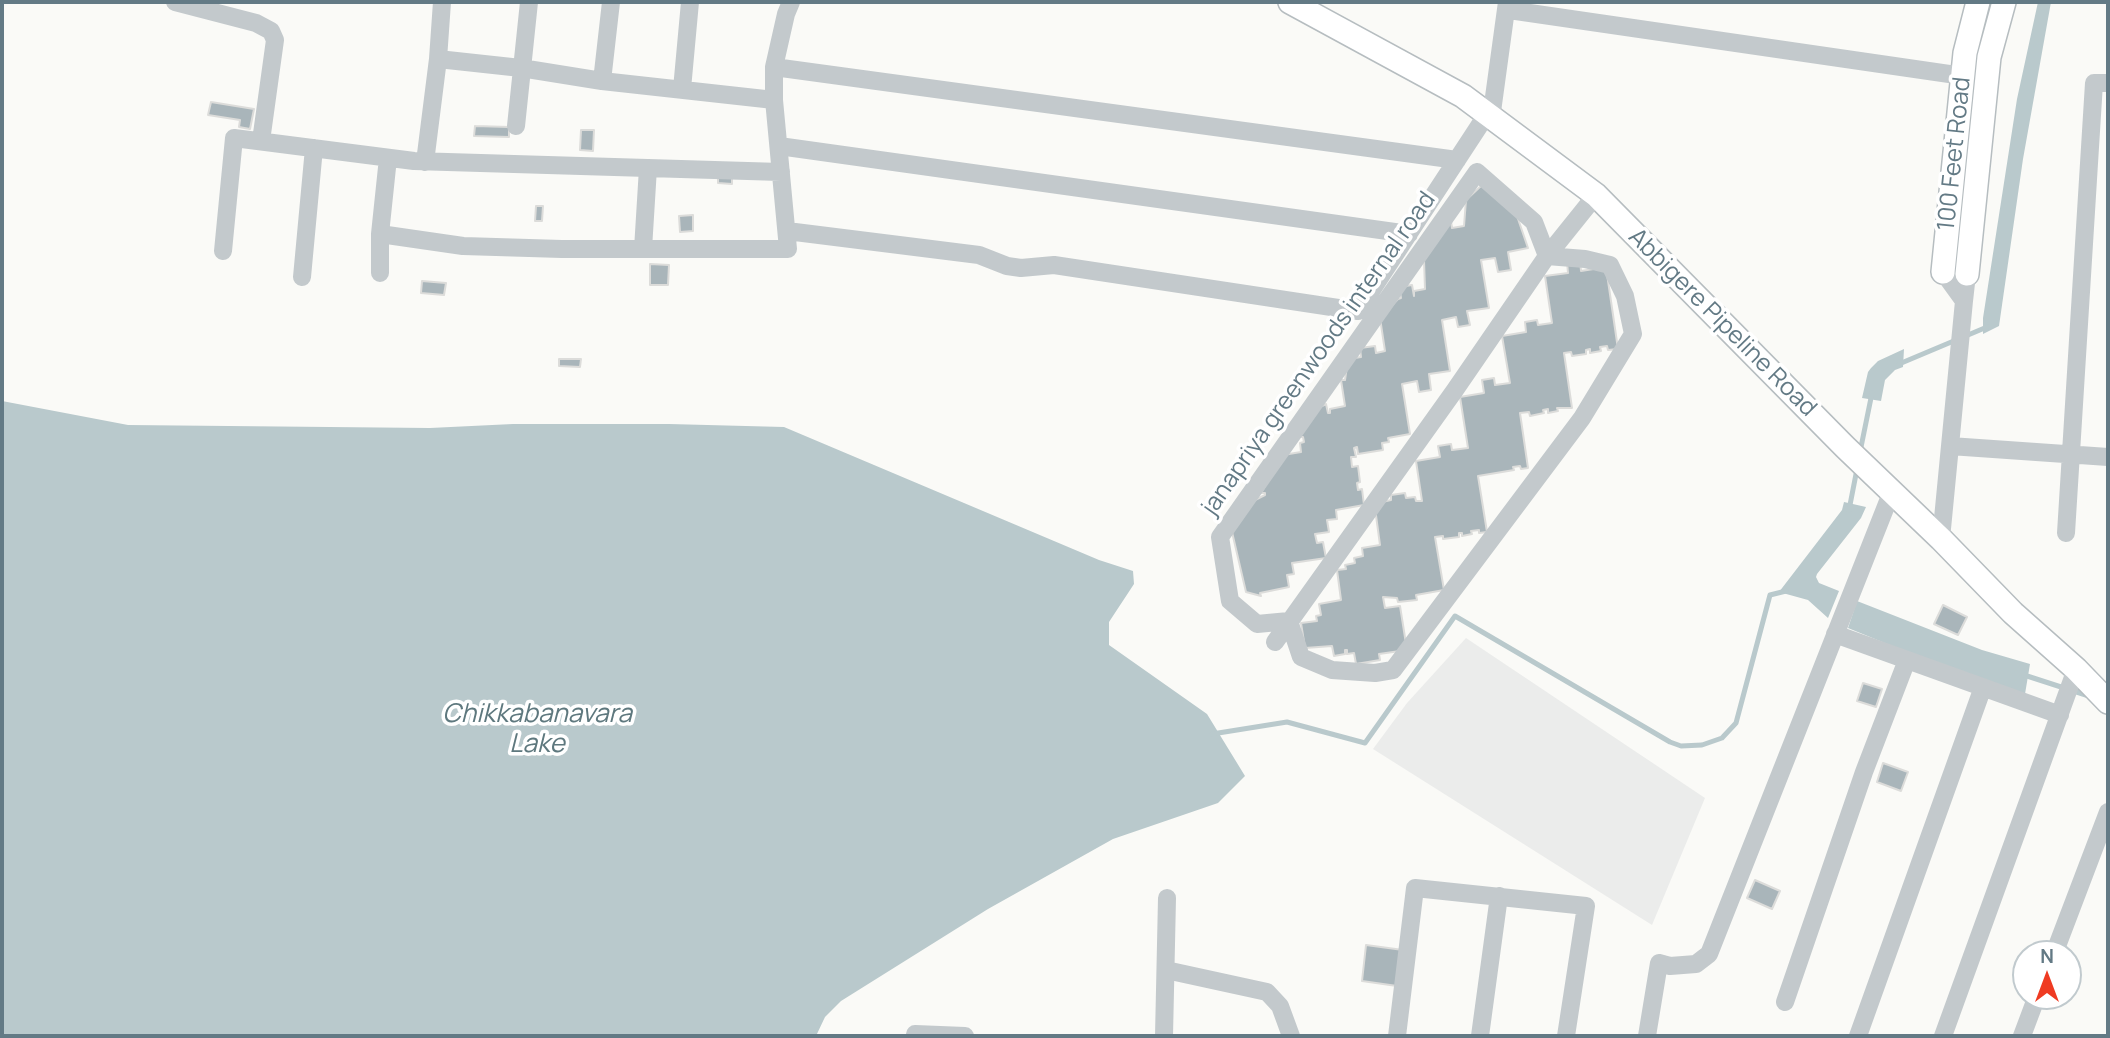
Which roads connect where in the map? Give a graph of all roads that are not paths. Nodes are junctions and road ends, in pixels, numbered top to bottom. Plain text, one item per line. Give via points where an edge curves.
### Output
1 (175, 2) edge
2 (442, 2) edge
3 (530, 2) edge
4 (611, 2) edge
5 (690, 2) edge
6 (791, 2) edge
7 (1290, 2) edge
8 (1979, 2) edge
9 (2004, 2) edge
10 (1508, 6) edge
11 (438, 58) junction
12 (774, 67) junction
13 (521, 68) junction
14 (1962, 76) junction
15 (602, 81) junction
16 (2108, 83) edge
17 (682, 89) junction
18 (774, 100) junction
19 (1489, 116) junction
20 (516, 127) dead end
21 (261, 141) junction
22 (779, 146) junction
23 (314, 148) junction
24 (388, 158) junction
25 (1457, 160) junction
26 (425, 162) junction
27 (648, 168) junction
28 (782, 172) junction
29 (1596, 195) junction
30 (787, 231) junction
31 (380, 234) junction
32 (1409, 234) junction
33 (643, 249) junction
34 (223, 251) dead end
35 (1547, 256) junction
36 (1943, 272) joint
37 (380, 274) dead end
38 (1967, 274) joint
39 (302, 277) dead end
40 (1964, 301) junction
41 (1950, 446) junction
42 (2071, 454) junction
43 (2108, 457) edge
44 (1892, 491) junction
45 (2066, 533) dead end
46 (1941, 539) junction
47 (1289, 621) junction
48 (1835, 634) junction
49 (1275, 642) dead end
50 (1906, 660) junction
51 (2076, 669) junction
52 (1983, 687) junction
53 (2108, 702) edge
54 (2060, 715) junction
55 (2108, 812) edge
56 (1499, 896) junction
57 (1167, 898) dead end
58 (2059, 940) edge
59 (1166, 970) junction
60 (1785, 1002) dead end
61 (2032, 1010) edge
62 (915, 1034) dead end
63 (965, 1036) edge
64 (1164, 1036) edge
65 (1292, 1036) edge
66 (1397, 1036) edge
67 (1480, 1036) edge
68 (1566, 1036) edge
69 (1647, 1036) edge
70 (1858, 1036) edge
71 (1943, 1036) edge
72 (2022, 1036) edge

1 - 21 street via 271,31 275,40
2 - 11 street
3 - 13 street
4 - 15 street
5 - 17 street
6 - 12 street
7 - 19 main road, Abbigere Pipeline Road via 1463,96
8 - 14 main road, 100 Feet Road
9 - 38 main road, 100 Feet Road via 1989,57
10 - 14 street
10 - 19 street
11 - 13 street
11 - 26 street
12 - 18 street
12 - 25 street
13 - 15 street
13 - 20 street
14 - 36 main road, 100 Feet Road
15 - 17 street
16 - 42 street via 2094,83
17 - 18 street
18 - 22 street
19 - 25 street
19 - 29 main road, Abbigere Pipeline Road
21 - 23 street
21 - 34 street via 234,138
22 - 28 street
22 - 32 street
23 - 24 street
23 - 39 street
24 - 26 street
24 - 31 street
25 - 32 street
26 - 27 street
27 - 28 street
27 - 33 street
28 - 30 street
29 - 35 street
29 - 44 main road, Abbigere Pipeline Road
30 - 32 street via 979,255 1021,268 1054,265 1359,311
30 - 33 street via 788,248
31 - 33 street via 463,246
31 - 37 street
35 - 47 street
35 - 47 street via 1610,265 1625,296 1633,334 1583,418 1393,670 1332,670 1301,657
35 - 47 street, janapriya greenwoods internal road via 1534,222 1477,173 1220,537 1230,601 1257,624
36 - 40 street, 100 Feet Road
38 - 40 street, 100 Feet Road
40 - 41 street, 100 Feet Road
41 - 42 street
41 - 46 street, 100 Feet Road
42 - 43 street
42 - 45 street
44 - 46 main road, Abbigere Pipeline Road
44 - 48 street
46 - 51 main road, Abbigere Pipeline Road
47 - 49 street
48 - 50 street
48 - 69 street via 1709,954 1696,964 1659,963
50 - 52 street
50 - 60 street
51 - 53 main road, Abbigere Pipeline Road
51 - 54 street
52 - 54 street
52 - 70 street
54 - 71 street
55 - 58 street
56 - 66 street via 1415,888
56 - 67 street
56 - 68 street via 1586,906
57 - 59 street
59 - 64 street
59 - 65 street via 1267,992 1280,1006
61 - 72 street
62 - 63 street

